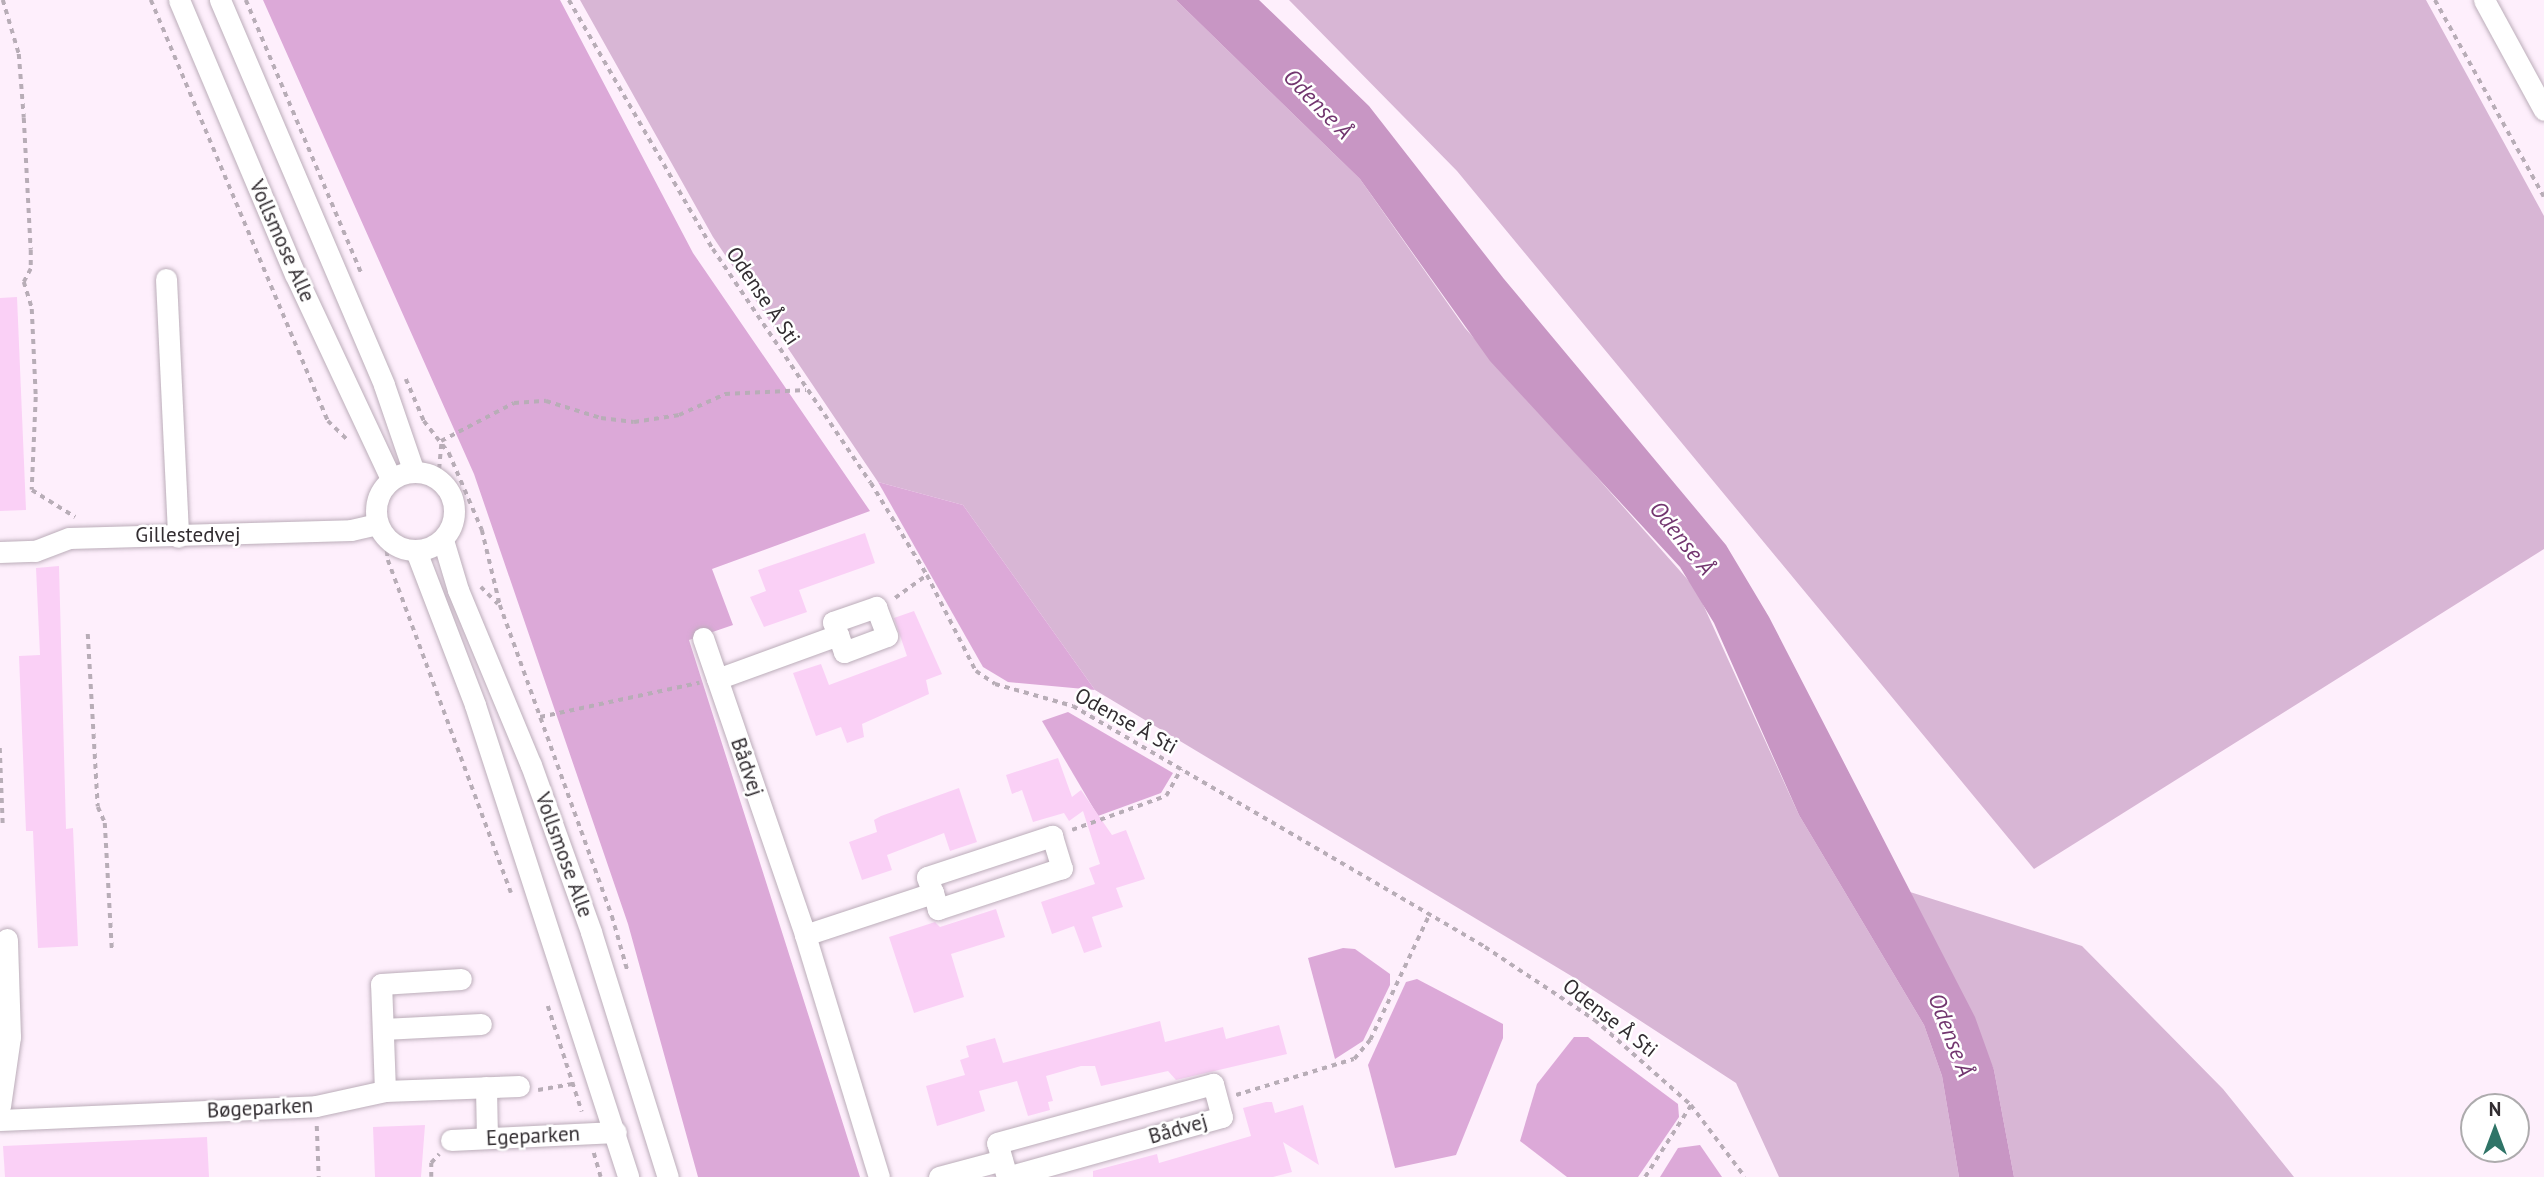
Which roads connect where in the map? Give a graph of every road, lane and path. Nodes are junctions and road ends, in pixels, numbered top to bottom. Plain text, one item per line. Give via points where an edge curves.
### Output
1 (3, 0) edge
2 (151, 0) edge
3 (179, 0) edge
4 (220, 0) edge
5 (246, 0) edge
6 (569, 0) edge
7 (2435, 0) edge
8 (2484, 0) edge
9 (2544, 110) edge
10 (2544, 197) edge
11 (166, 279) dead end
12 (365, 281) dead end
13 (402, 370) dead end
14 (806, 390) junction
15 (441, 441) junction
16 (352, 443) dead end
17 (414, 471) junction
18 (391, 479) junction
19 (438, 479) junction
20 (76, 518) dead end
21 (382, 532) junction
22 (178, 537) junction
23 (443, 540) junction
24 (416, 551) junction
25 (0, 552) edge
26 (927, 575) junction
27 (876, 607) junction
28 (88, 634) dead end
29 (838, 635) junction
30 (703, 638) dead end
31 (717, 679) junction
32 (540, 717) junction
33 (0, 748) edge
34 (1181, 769) junction
35 (3, 826) dead end
36 (1052, 836) junction
37 (933, 893) junction
38 (514, 901) dead end
39 (1429, 914) junction
40 (805, 935) junction
41 (7, 939) dead end
42 (112, 948) dead end
43 (461, 979) dead end
44 (630, 981) dead end
45 (544, 992) dead end
46 (481, 1024) dead end
47 (383, 1029) junction
48 (573, 1084) junction
49 (519, 1086) joint
50 (486, 1087) junction
51 (385, 1091) junction
52 (1217, 1100) junction
53 (1691, 1105) junction
54 (0, 1106) edge
55 (316, 1106) junction
56 (0, 1120) edge
57 (616, 1132) junction
58 (589, 1133) junction
59 (487, 1138) junction
60 (451, 1140) dead end
61 (1002, 1160) junction
62 (431, 1163) dead end
63 (319, 1177) edge
64 (431, 1177) edge
65 (601, 1177) edge
66 (628, 1177) edge
67 (668, 1177) edge
68 (878, 1177) edge
69 (939, 1177) edge
70 (1644, 1177) edge
71 (1745, 1177) edge

1 - 20 path via 19,54 24,118 31,269 24,282 32,309 36,397 32,490
2 - 16 path via 328,421
3 - 18 street, Vollsmose Alle via 295,274
4 - 17 street, Vollsmose Alle via 384,385
5 - 12 path
6 - 14 path, Odense Å Sti via 713,249
7 - 10 path
8 - 9 street
11 - 22 street
13 - 15 path via 424,421
14 - 15 path via 724,394 679,415 634,422 529,400 495,410
14 - 26 path, Odense Å Sti
15 - 19 path
15 - 32 path via 482,530 500,605
17 - 18 street
17 - 19 street
18 - 21 street via 377,499
19 - 23 street via 448,488 455,515
21 - 22 street, Gillestedvej
21 - 24 street
21 - 38 path via 388,560
22 - 25 street, Gillestedvej via 69,538 35,551
23 - 24 street
23 - 67 street, Vollsmose Alle via 458,590 531,765 591,932
24 - 57 street, Vollsmose Alle via 475,705
26 - 27 path via 907,593
26 - 34 path, Odense Å Sti via 976,671 995,684 1073,706
27 - 29 street via 833,622
27 - 29 street via 887,636 844,652
28 - 42 path
29 - 31 street
30 - 31 street, Bådvej
31 - 32 path
31 - 40 street, Bådvej
32 - 44 path via 612,916
33 - 35 path
34 - 36 path via 1166,796
34 - 39 path, Odense Å Sti
36 - 37 street via 928,877
36 - 37 street via 1062,868 938,909
37 - 40 street
39 - 52 path via 1370,1040 1354,1059
39 - 53 path, Odense Å Sti via 1595,1020
40 - 68 street, Bådvej
41 - 54 street via 10,1037
43 - 47 street via 381,984
45 - 48 path
46 - 47 street
47 - 51 street
48 - 49 path via 538,1090
48 - 58 path
49 - 50 street, Bøgeparken
50 - 51 street, Bøgeparken
50 - 59 street
51 - 55 street, Bøgeparken
52 - 61 street, Bådvej via 1213,1084 997,1143
52 - 61 street, Bådvej via 1222,1117 1007,1177
53 - 70 path
53 - 71 path, Odense Å Sti
55 - 56 street, Bøgeparken
55 - 63 path
57 - 58 street, Egeparken
57 - 66 street, Vollsmose Alle
58 - 59 street, Egeparken
58 - 65 path
59 - 60 street, Egeparken
61 - 69 street
62 - 64 path

